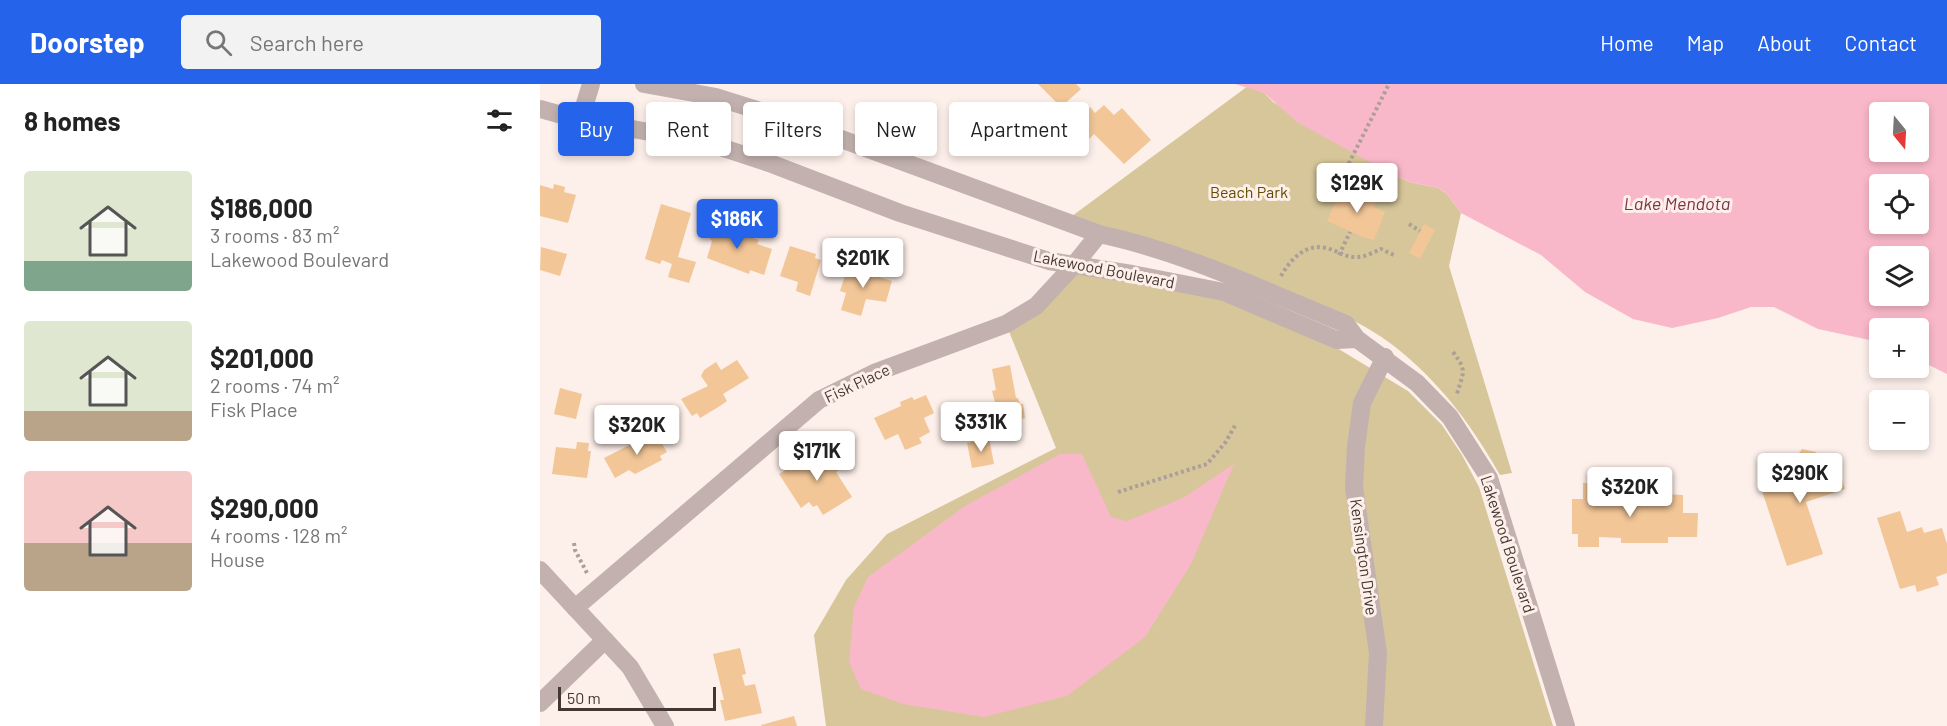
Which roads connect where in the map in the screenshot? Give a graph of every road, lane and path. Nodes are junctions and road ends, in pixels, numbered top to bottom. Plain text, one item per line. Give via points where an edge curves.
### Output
1 (591, 84) edge
2 (644, 84) edge
3 (1389, 84) edge
4 (586, 102) edge
5 (540, 109) edge
6 (558, 114) edge
7 (634, 129) edge
8 (1346, 169) dead end
9 (1409, 224) dead end
10 (1420, 231) dead end
11 (1350, 232) dead end
12 (1099, 234) junction
13 (1339, 255) junction
14 (1394, 255) dead end
15 (1074, 265) junction
16 (1279, 280) dead end
17 (1357, 339) junction
18 (1453, 352) dead end
19 (1384, 357) junction
20 (1457, 394) dead end
21 (1236, 424) dead end
22 (1118, 492) dead end
23 (574, 543) dead end
24 (540, 570) edge
25 (596, 590) junction
26 (575, 608) junction
27 (605, 640) junction
28 (540, 703) edge
29 (665, 726) edge
30 (1374, 726) edge
31 (1566, 726) edge

1 - 4 street
2 - 12 street, Lakewood Boulevard via 716,97 795,122
3 - 8 path
5 - 6 street, Lakewood Boulevard
7 - 15 street, Lakewood Boulevard via 702,141 900,213 1049,261
9 - 10 path
11 - 13 path
12 - 15 street, Fisk Place
12 - 17 street, Lakewood Boulevard via 1142,243 1241,280 1346,324
13 - 14 path via 1358,257 1381,249
13 - 16 path via 1327,248 1311,248 1290,260
15 - 17 street, Lakewood Boulevard via 1224,292 1337,339
15 - 25 street, Fisk Place via 1036,306 1006,324 874,373 819,400
17 - 19 street, Lakewood Boulevard
18 - 20 path via 1464,369
19 - 30 street, Kensington Drive via 1362,403 1354,487 1378,653
19 - 31 street, Lakewood Boulevard via 1417,382 1450,417 1489,478
21 - 22 path via 1207,464
23 - 25 path
24 - 26 street
25 - 26 street, Fisk Place
26 - 27 street
27 - 28 street
27 - 29 street via 630,667

